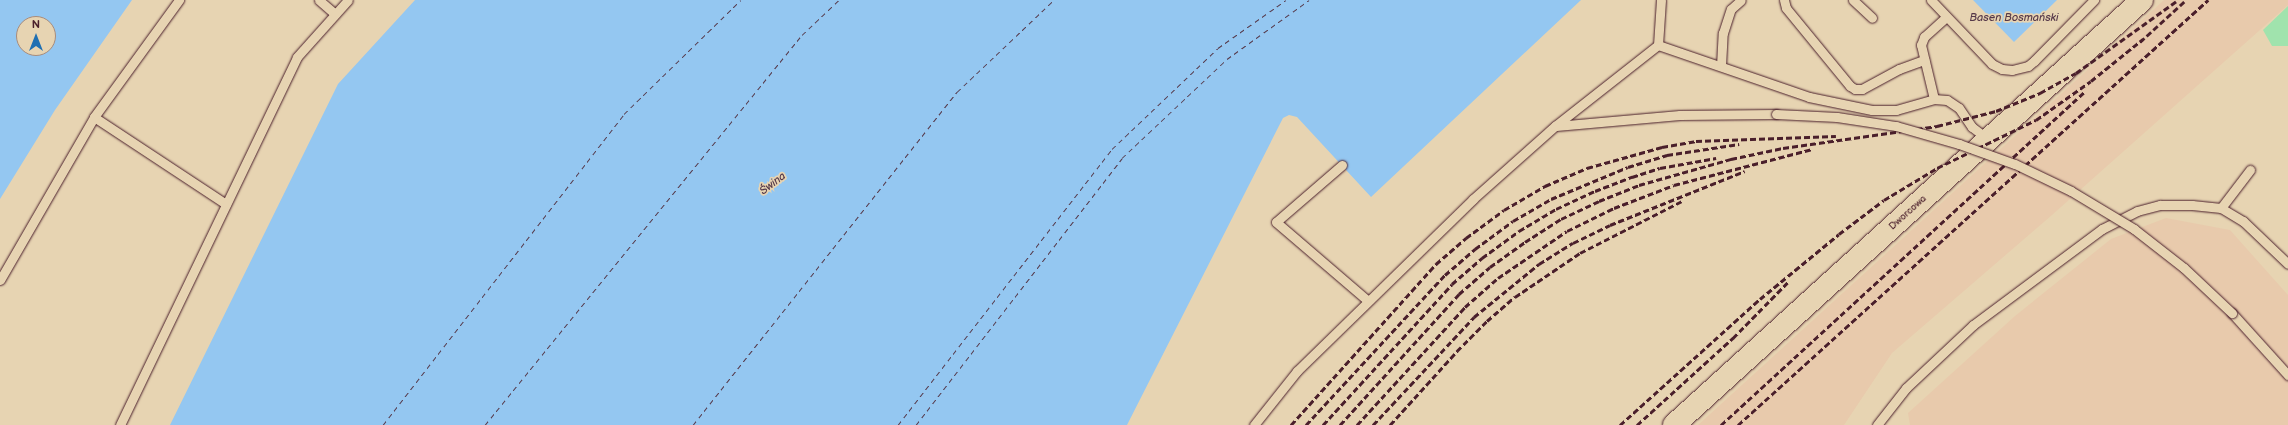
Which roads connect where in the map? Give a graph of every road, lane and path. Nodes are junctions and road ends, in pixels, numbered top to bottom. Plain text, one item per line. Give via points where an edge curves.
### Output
1 (179, 0) edge
2 (319, 0) edge
3 (348, 0) edge
4 (1661, 0) edge
5 (1741, 0) edge
6 (1784, 0) edge
7 (1853, 0) edge
8 (1931, 0) edge
9 (2094, 0) edge
10 (2142, 0) edge
11 (335, 14) junction
12 (1946, 17) junction
13 (1872, 18) dead end
14 (1658, 45) junction
15 (1924, 60) junction
16 (1721, 66) junction
17 (1934, 99) junction
18 (94, 117) junction
19 (1555, 126) junction
20 (1990, 140) junction
21 (1342, 165) dead end
22 (2250, 170) dead end
23 (226, 204) junction
24 (2221, 208) junction
25 (2288, 264) edge
26 (0, 280) edge
27 (1368, 300) junction
28 (2288, 375) edge
29 (120, 425) edge
30 (1254, 425) edge
31 (1674, 425) edge
32 (1877, 425) edge

1 - 18 lane
2 - 11 lane
3 - 11 lane
4 - 14 lane
5 - 16 lane via 1731,9 1723,33
6 - 15 lane via 1786,8 1855,89 1862,89 1899,69
7 - 13 lane
8 - 12 lane
9 - 12 lane via 2034,61 2028,66 2012,70 1992,64
10 - 20 street, Dworcowa
11 - 23 lane via 297,57
12 - 15 lane via 1924,37 1920,45
14 - 16 lane
14 - 19 lane
15 - 17 lane
16 - 17 lane via 1809,96 1872,110 1896,110
17 - 20 lane via 1947,100 1959,108 1972,127
18 - 23 lane
18 - 26 lane
19 - 27 lane via 1473,199
19 - 28 lane, bridge via 1680,115 1776,114 1837,117 1896,126 1959,144 2015,164 2071,191 2134,230 2184,268 2232,313
20 - 31 street, Dworcowa
21 - 27 lane via 1276,222
22 - 24 lane
23 - 29 lane
24 - 25 lane via 2242,221
24 - 32 lane via 2192,205 2160,206 2137,211 2102,229 1973,325 1906,388
27 - 30 lane via 1297,371

